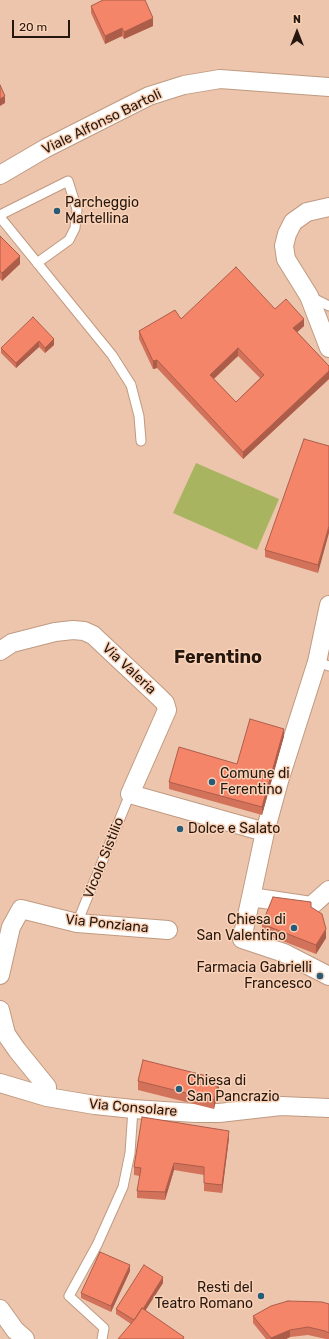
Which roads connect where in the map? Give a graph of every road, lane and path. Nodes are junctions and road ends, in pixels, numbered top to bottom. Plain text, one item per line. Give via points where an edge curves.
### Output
1 (329, 87) edge
2 (0, 175) edge
3 (329, 207) edge
4 (0, 216) edge
5 (37, 263) junction
6 (309, 296) junction
7 (329, 306) edge
8 (329, 348) edge
9 (141, 441) dead end
10 (329, 605) edge
11 (0, 651) edge
12 (323, 664) edge
13 (130, 794) junction
14 (265, 832) junction
15 (329, 890) edge
16 (251, 897) junction
17 (77, 923) junction
18 (5, 924) edge
19 (168, 930) dead end
20 (0, 975) edge
21 (329, 976) edge
22 (0, 1010) edge
23 (0, 1083) edge
24 (47, 1097) junction
25 (328, 1104) edge
26 (133, 1109) junction
27 (0, 1309) edge
28 (25, 1339) edge
29 (102, 1339) edge

1 - 2 street, Viale Alfonso Bartoli via 220,79 184,85 149,96 46,148
3 - 6 street via 307,212 293,222 284,246 286,259
4 - 5 lane
4 - 5 lane via 68,181 77,209 75,228 69,240
5 - 9 lane via 112,355 131,385 139,416
6 - 7 lane
6 - 8 street
10 - 12 street
11 - 13 street, Via Valeria via 12,643 55,632 84,631 105,645 165,703 167,710
12 - 14 street via 279,781
13 - 14 street
13 - 17 lane, Vicolo Sistilio
14 - 16 street
15 - 16 street via 310,906
16 - 21 street via 242,939 284,953
17 - 18 street, Via Ponziana via 21,909
17 - 19 street, Via Ponziana
18 - 20 street, Via Ponziana
22 - 24 street via 6,1034 47,1087
23 - 24 street, Via Consolare
24 - 26 street, Via Consolare
25 - 26 street, Via Consolare via 219,1113
26 - 29 lane via 130,1153 123,1187 97,1245 69,1296 104,1328
27 - 28 street

